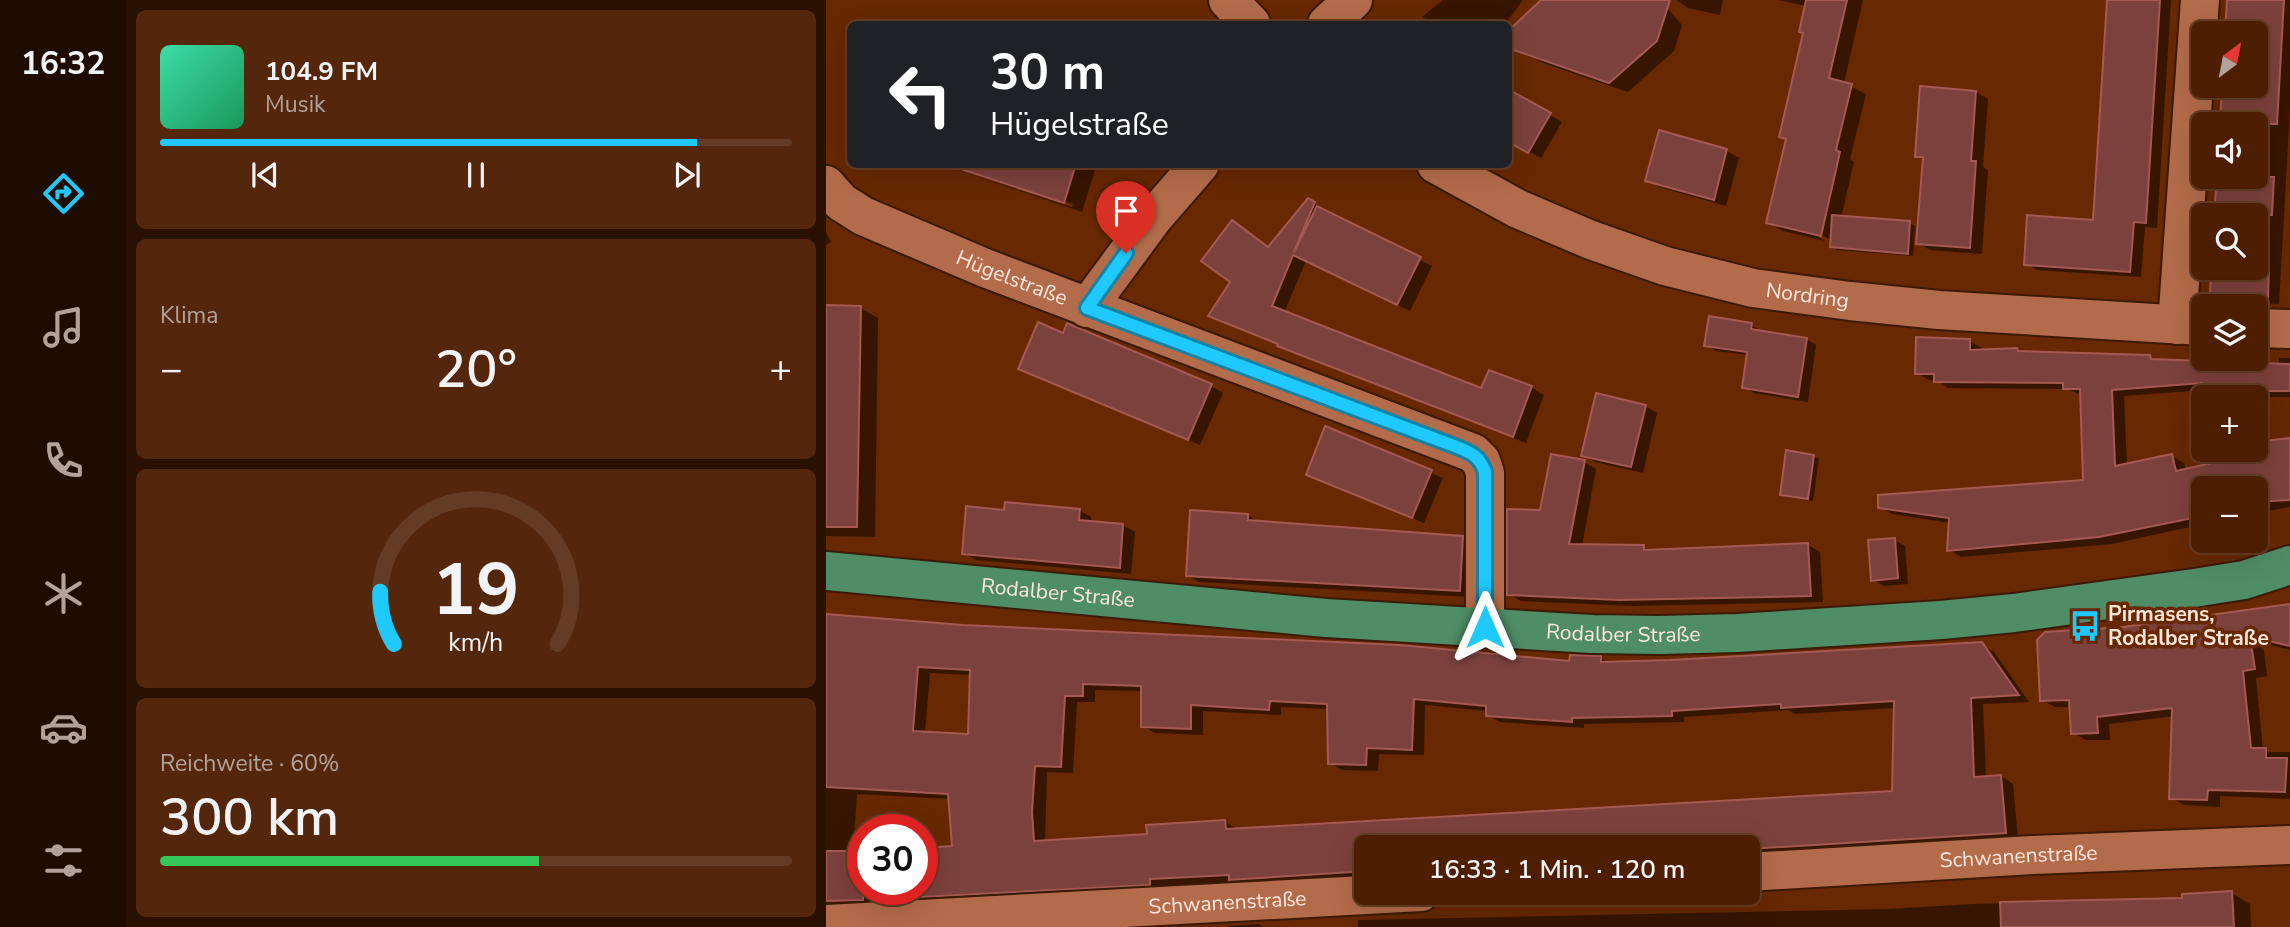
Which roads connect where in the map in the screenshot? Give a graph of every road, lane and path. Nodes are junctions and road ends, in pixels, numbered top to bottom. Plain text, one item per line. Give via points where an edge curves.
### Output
1 (1228, 0) edge
2 (1353, 0) edge
3 (2200, 0) edge
4 (1248, 21) edge
5 (1330, 21) edge
6 (1197, 168) edge
7 (1443, 168) edge
8 (826, 185) edge
9 (1087, 308) junction
10 (2190, 325) edge
11 (2268, 328) edge
12 (2290, 329) edge
13 (2290, 565) edge
14 (826, 571) edge
15 (1485, 627) junction
16 (2290, 845) edge
17 (1760, 871) edge
18 (1354, 896) edge
19 (826, 924) edge

1 - 4 street
2 - 5 street
3 - 10 street
6 - 9 street
7 - 10 street, Nordring via 1518,209 1591,240 1665,266 1754,288 1939,310
8 - 9 street, Hügelstraße via 863,216
9 - 15 street, Hügelstraße via 1473,453 1485,472
11 - 12 street
13 - 15 main road, Rodalber Straße via 2194,588 1941,620 1659,635
14 - 15 main road, Rodalber Straße via 1181,606
16 - 17 street, Schwanenstraße
18 - 19 street, Schwanenstraße

